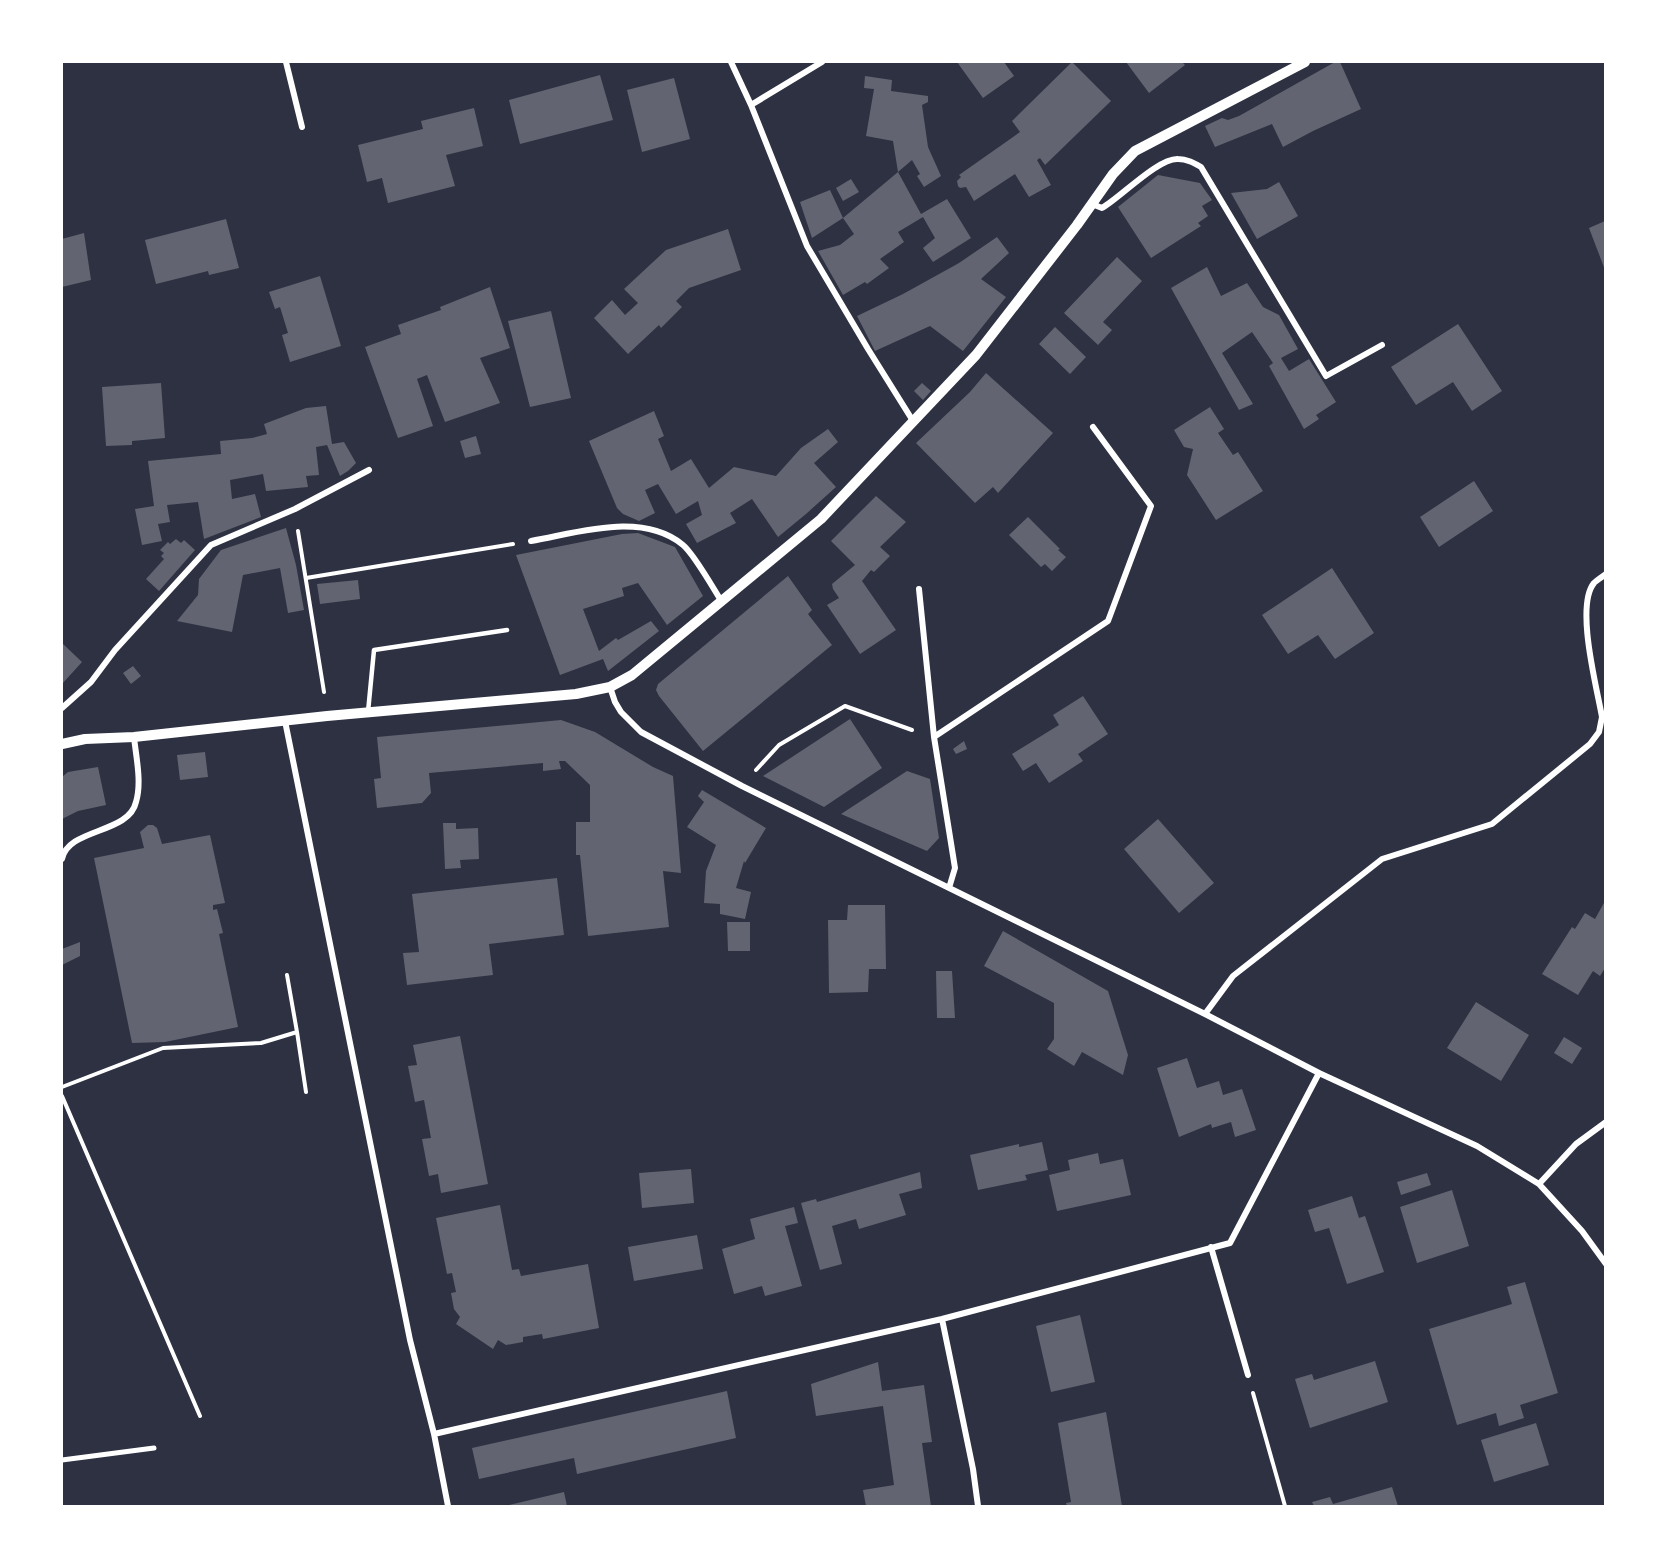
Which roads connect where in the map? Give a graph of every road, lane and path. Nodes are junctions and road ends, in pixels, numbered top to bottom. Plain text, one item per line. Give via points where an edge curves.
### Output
1 (286, 62) edge
2 (731, 62) edge
3 (822, 62) edge
4 (1305, 62) edge
5 (751, 105) junction
6 (302, 127) dead end
7 (1092, 204) junction
8 (1382, 345) dead end
9 (913, 421) junction
10 (1093, 427) dead end
11 (369, 470) dead end
12 (295, 509) junction
13 (531, 541) joint
14 (1605, 574) edge
15 (306, 578) junction
16 (919, 589) dead end
17 (722, 602) junction
18 (507, 630) dead end
19 (610, 687) junction
20 (62, 708) edge
21 (368, 712) junction
22 (327, 716) junction
23 (285, 721) junction
24 (134, 737) junction
25 (934, 737) junction
26 (62, 744) edge
27 (742, 786) junction
28 (62, 859) edge
29 (949, 888) junction
30 (287, 975) dead end
31 (1205, 1014) junction
32 (297, 1032) junction
33 (1319, 1073) junction
34 (62, 1087) edge
35 (306, 1092) dead end
36 (62, 1096) edge
37 (1605, 1122) edge
38 (1539, 1184) junction
39 (1211, 1247) junction
40 (1605, 1264) edge
41 (942, 1319) junction
42 (1248, 1375) joint
43 (200, 1416) dead end
44 (434, 1434) junction
45 (154, 1448) dead end
46 (62, 1460) edge
47 (448, 1506) edge
48 (978, 1506) edge
49 (1286, 1506) edge

1 - 6 street
2 - 5 street
3 - 5 street
4 - 7 street via 1136,151 1113,174
5 - 9 street via 807,246
7 - 8 street via 1102,208 1155,167 1177,158 1192,162 1201,167 1326,376
7 - 9 street via 976,355
9 - 17 street via 821,519
10 - 25 street via 1151,506 1108,621
11 - 12 street
12 - 15 path
12 - 20 street via 211,545 115,650 91,682
13 - 15 path
13 - 17 street via 615,527 640,526 663,532 684,546
14 - 31 street via 1593,584 1587,602 1586,622 1602,717 1599,732 1590,744 1492,824 1382,859 1233,976
15 - 22 path
16 - 25 street
17 - 19 street via 632,675
18 - 21 lane via 374,650
19 - 21 street via 566,695
19 - 27 street via 618,707 641,732
21 - 22 street
22 - 23 street
23 - 24 street
23 - 44 street via 410,1340
24 - 26 street
24 - 28 street via 138,785 133,811 123,820 72,844
25 - 27 path via 845,706 779,745
25 - 29 street via 955,868
27 - 29 street
29 - 31 street
30 - 32 path
31 - 33 street
32 - 34 path via 261,1043 164,1048
32 - 35 path
33 - 38 street via 1477,1146
33 - 39 street via 1230,1243
36 - 43 path
37 - 38 street via 1576,1144
38 - 40 street via 1582,1231
39 - 41 street
39 - 42 street
41 - 44 street
41 - 48 street
42 - 49 path
44 - 47 street
45 - 46 street

